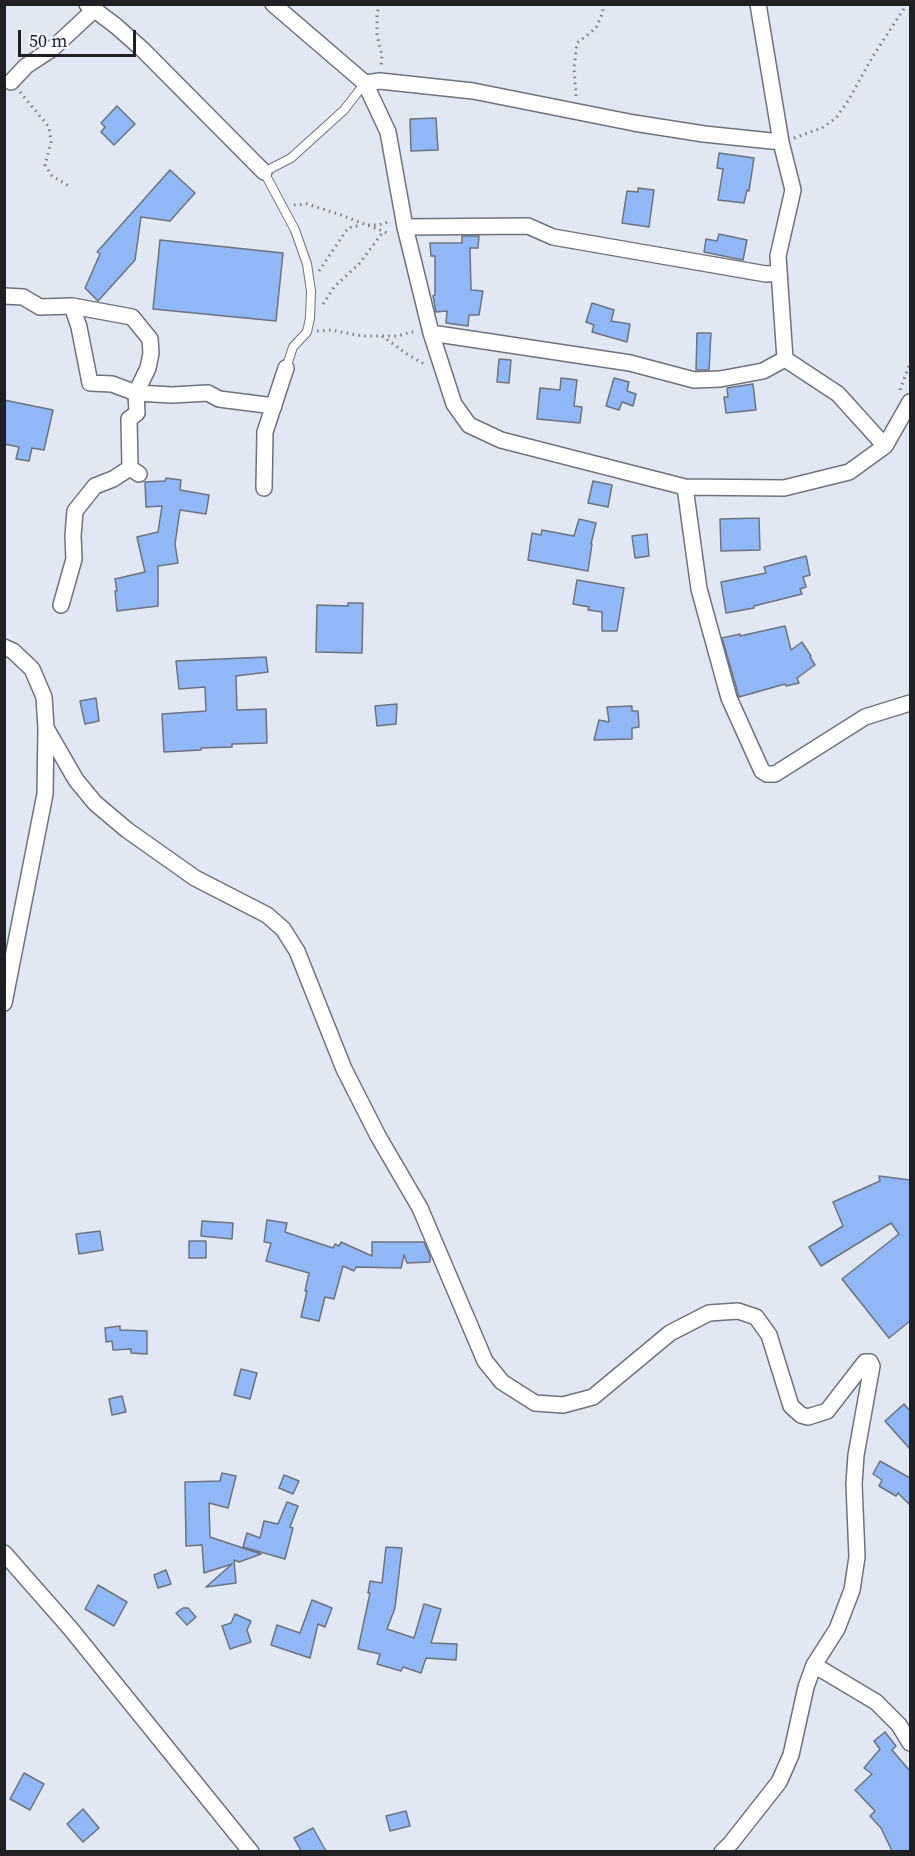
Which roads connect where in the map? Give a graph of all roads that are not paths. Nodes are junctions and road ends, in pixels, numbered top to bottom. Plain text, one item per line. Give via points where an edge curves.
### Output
1 (273, 4) edge
2 (758, 4) edge
3 (91, 7) edge
4 (11, 82) road end
5 (372, 82) junction
6 (781, 142) junction
7 (264, 172) junction
8 (406, 228) junction
9 (778, 273) junction
10 (4, 296) edge
11 (72, 306) junction
12 (431, 333) junction
13 (785, 358) junction
14 (286, 368) joint
15 (136, 393) junction
16 (910, 402) edge
17 (274, 406) junction
18 (885, 446) junction
19 (264, 488) dead end
20 (686, 488) junction
21 (61, 605) dead end
22 (4, 647) edge
23 (910, 703) edge
24 (46, 728) junction
25 (4, 1003) edge
26 (4, 1553) edge
27 (814, 1665) junction
28 (910, 1743) edge
29 (251, 1851) edge
30 (722, 1851) edge

1 - 5 street
2 - 6 street
3 - 4 street via 51,49
3 - 7 street via 142,49
5 - 6 street via 472,91 704,134
5 - 7 lane via 291,158
5 - 8 street via 388,132
6 - 9 street via 793,190 778,256
7 - 14 lane via 295,230 310,279 307,332 293,347
8 - 9 street via 528,226 553,237
8 - 12 street
9 - 13 street
10 - 11 street via 23,297 40,307
11 - 15 street via 90,383 112,384
11 - 15 street via 132,317 150,339 148,368
12 - 13 street via 630,363 694,380 763,371
12 - 20 street via 454,404 469,425 501,440
13 - 18 street via 838,394
14 - 17 street
15 - 17 street via 208,393 219,399
15 - 21 street via 137,413 129,419 134,471 95,486 75,511 74,559
16 - 18 street
17 - 19 street via 265,432
18 - 20 street via 849,472 784,488
20 - 23 street via 699,589 729,698 762,771 775,774 865,717
22 - 24 street via 32,669 44,697
24 - 25 street via 45,794
24 - 27 street via 76,780 95,803 195,878 267,915 283,929 297,951 344,1069 420,1208 485,1361 502,1382 535,1403 563,1405 593,1397 670,1333 709,1313 738,1311 756,1317 769,1335 791,1406 801,1415 808,1417 826,1411 870,1362 856,1455 857,1557 852,1590 837,1629
26 - 29 street
27 - 28 street via 876,1702 899,1725
27 - 30 street via 791,1755 779,1782

